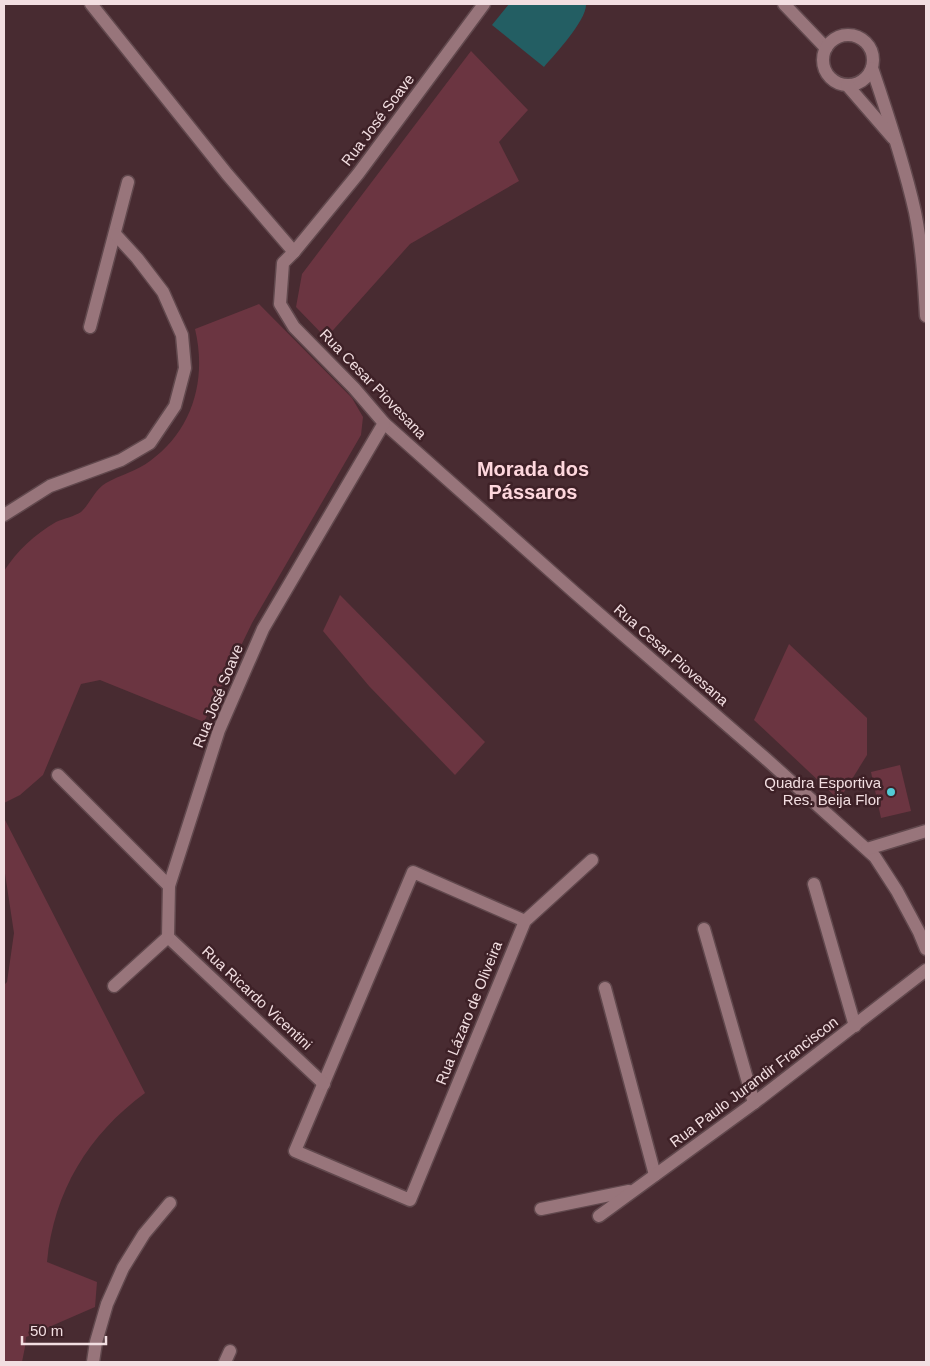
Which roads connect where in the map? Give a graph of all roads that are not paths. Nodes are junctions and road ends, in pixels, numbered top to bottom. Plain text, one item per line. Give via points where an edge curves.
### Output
1 (91, 4) edge
2 (484, 4) edge
3 (784, 4) edge
4 (826, 48) junction
5 (872, 68) junction
6 (847, 85) junction
7 (897, 143) junction
8 (128, 182) dead end
9 (115, 234) junction
10 (294, 252) junction
11 (926, 316) edge
12 (90, 327) dead end
13 (384, 423) junction
14 (4, 515) edge
15 (58, 775) dead end
16 (926, 831) edge
17 (867, 849) junction
18 (592, 860) dead end
19 (814, 884) dead end
20 (169, 886) junction
21 (525, 921) junction
22 (704, 929) dead end
23 (168, 937) junction
24 (926, 950) edge
25 (926, 970) edge
26 (114, 986) dead end
27 (605, 988) dead end
28 (855, 1026) junction
29 (324, 1084) junction
30 (754, 1103) junction
31 (655, 1175) junction
32 (634, 1190) junction
33 (170, 1203) dead end
34 (541, 1208) dead end
35 (599, 1216) dead end
36 (93, 1362) edge

1 - 10 street
2 - 10 street, Rua José Soave via 358,174
3 - 4 street
4 - 5 street via 838,36 862,38 872,51
4 - 6 street via 823,56 826,72 832,79
5 - 6 street via 862,81
5 - 7 street
6 - 7 street
7 - 11 street via 915,213 922,255
8 - 9 street
9 - 12 street
9 - 14 street via 164,292 182,335 185,368 175,406 150,444 121,460 50,486
10 - 13 street, Rua Cesar Piovesana via 283,263 280,304 294,327
13 - 17 street, Rua Cesar Piovesana
13 - 20 street, Rua José Soave via 263,629 219,730
15 - 20 street
16 - 17 street
17 - 24 street, Rua Cesar Piovesana via 897,891
18 - 21 street, Rua Lázaro de Oliveira
19 - 28 street
20 - 23 street, Rua José Soave
21 - 29 street via 413,872
21 - 29 street, Rua Lázaro de Oliveira via 410,1200 295,1151
22 - 30 street
23 - 26 street
23 - 29 street, Rua Ricardo Vicentini
25 - 28 street, Rua Paulo Jurandir Franciscon
27 - 31 street
28 - 30 street, Rua Paulo Jurandir Franciscon
30 - 31 street, Rua Paulo Jurandir Franciscon
31 - 32 street, Rua Paulo Jurandir Franciscon
32 - 34 street
32 - 35 street, Rua Paulo Jurandir Franciscon
33 - 36 street via 144,1234 123,1268 107,1304

